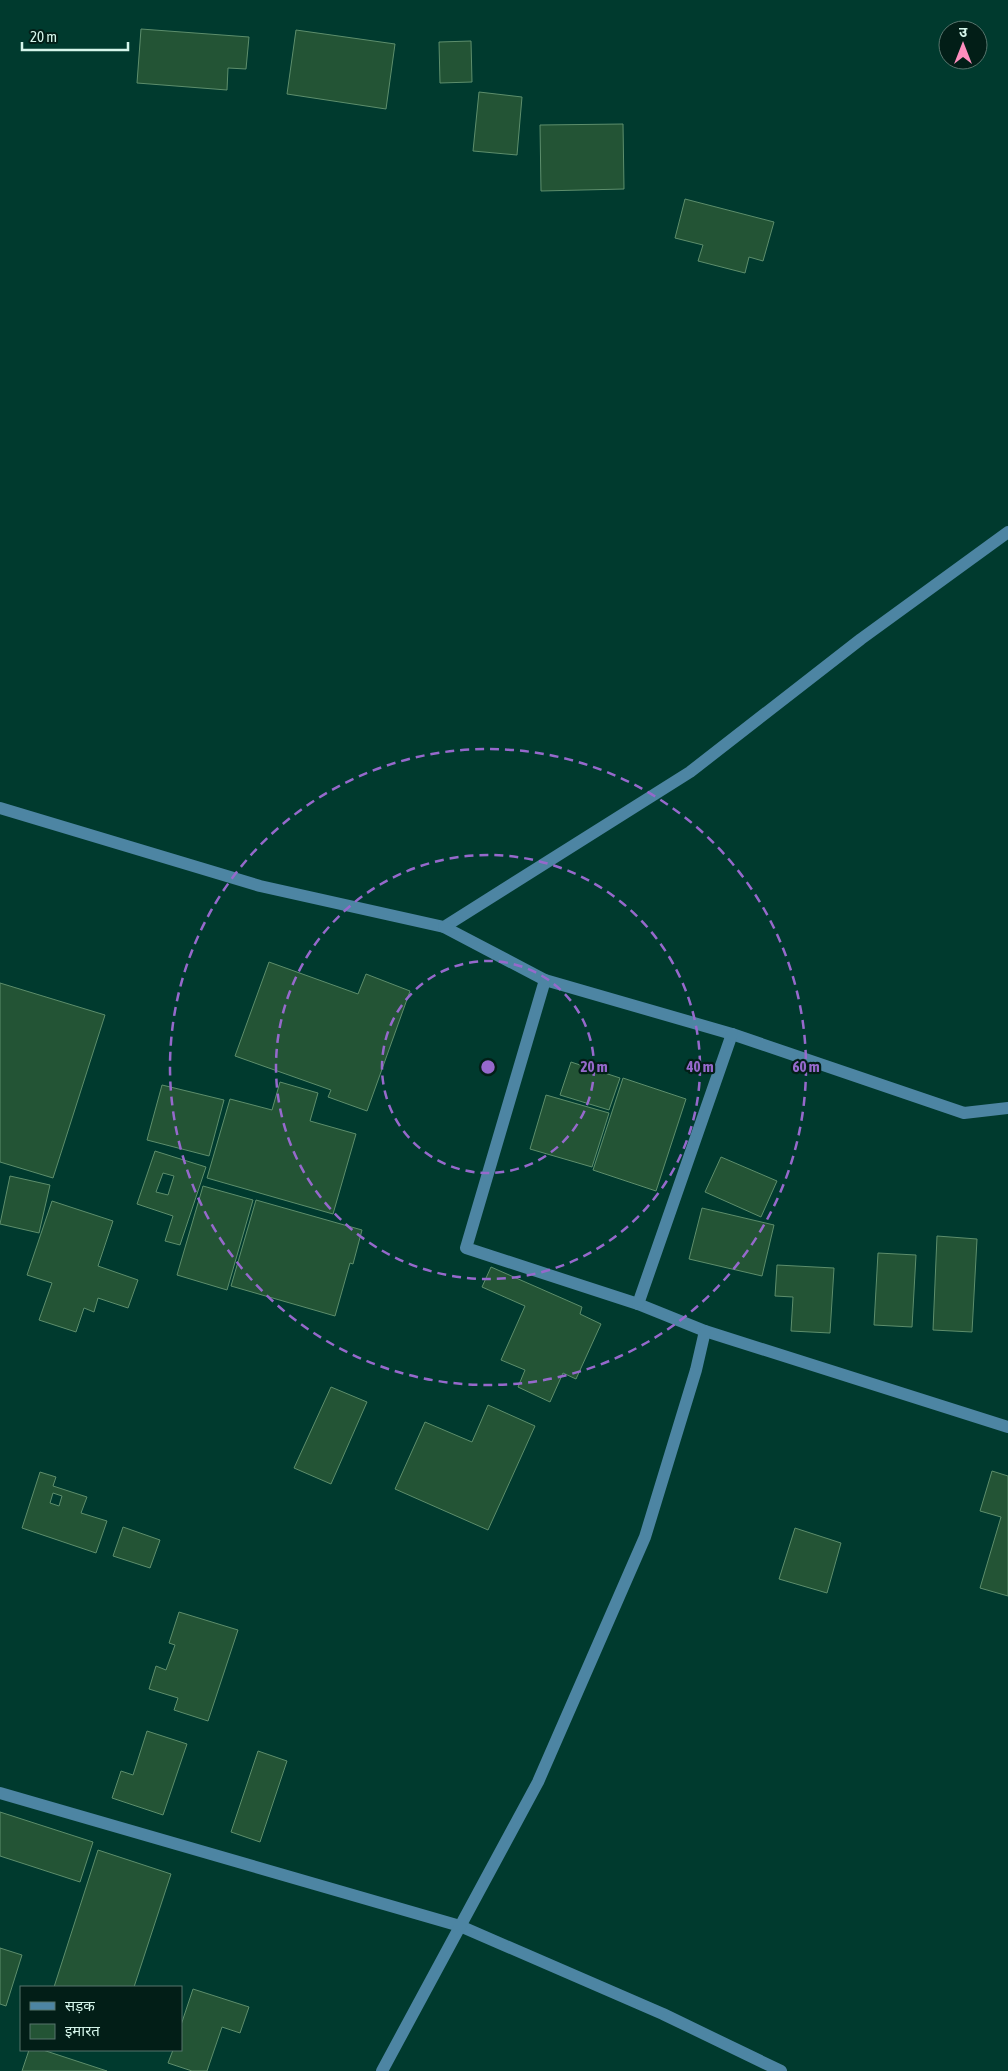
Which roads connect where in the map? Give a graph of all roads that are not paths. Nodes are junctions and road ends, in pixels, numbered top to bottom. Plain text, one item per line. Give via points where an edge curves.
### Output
1 (1008, 532) edge
2 (0, 808) edge
3 (444, 928) junction
4 (545, 980) junction
5 (732, 1034) junction
6 (1008, 1108) edge
7 (638, 1304) junction
8 (705, 1331) junction
9 (1008, 1427) edge
10 (0, 1793) edge
11 (460, 1926) junction
12 (382, 2071) edge
13 (781, 2071) edge

1 - 3 street via 861,639 690,772
2 - 3 street via 260,886
3 - 4 street
4 - 5 street
4 - 7 street via 466,1248
5 - 6 street via 964,1113
5 - 7 street
7 - 8 street
8 - 9 street
8 - 11 street via 644,1537 538,1782
10 - 11 street
11 - 12 street
11 - 13 street via 663,2014

